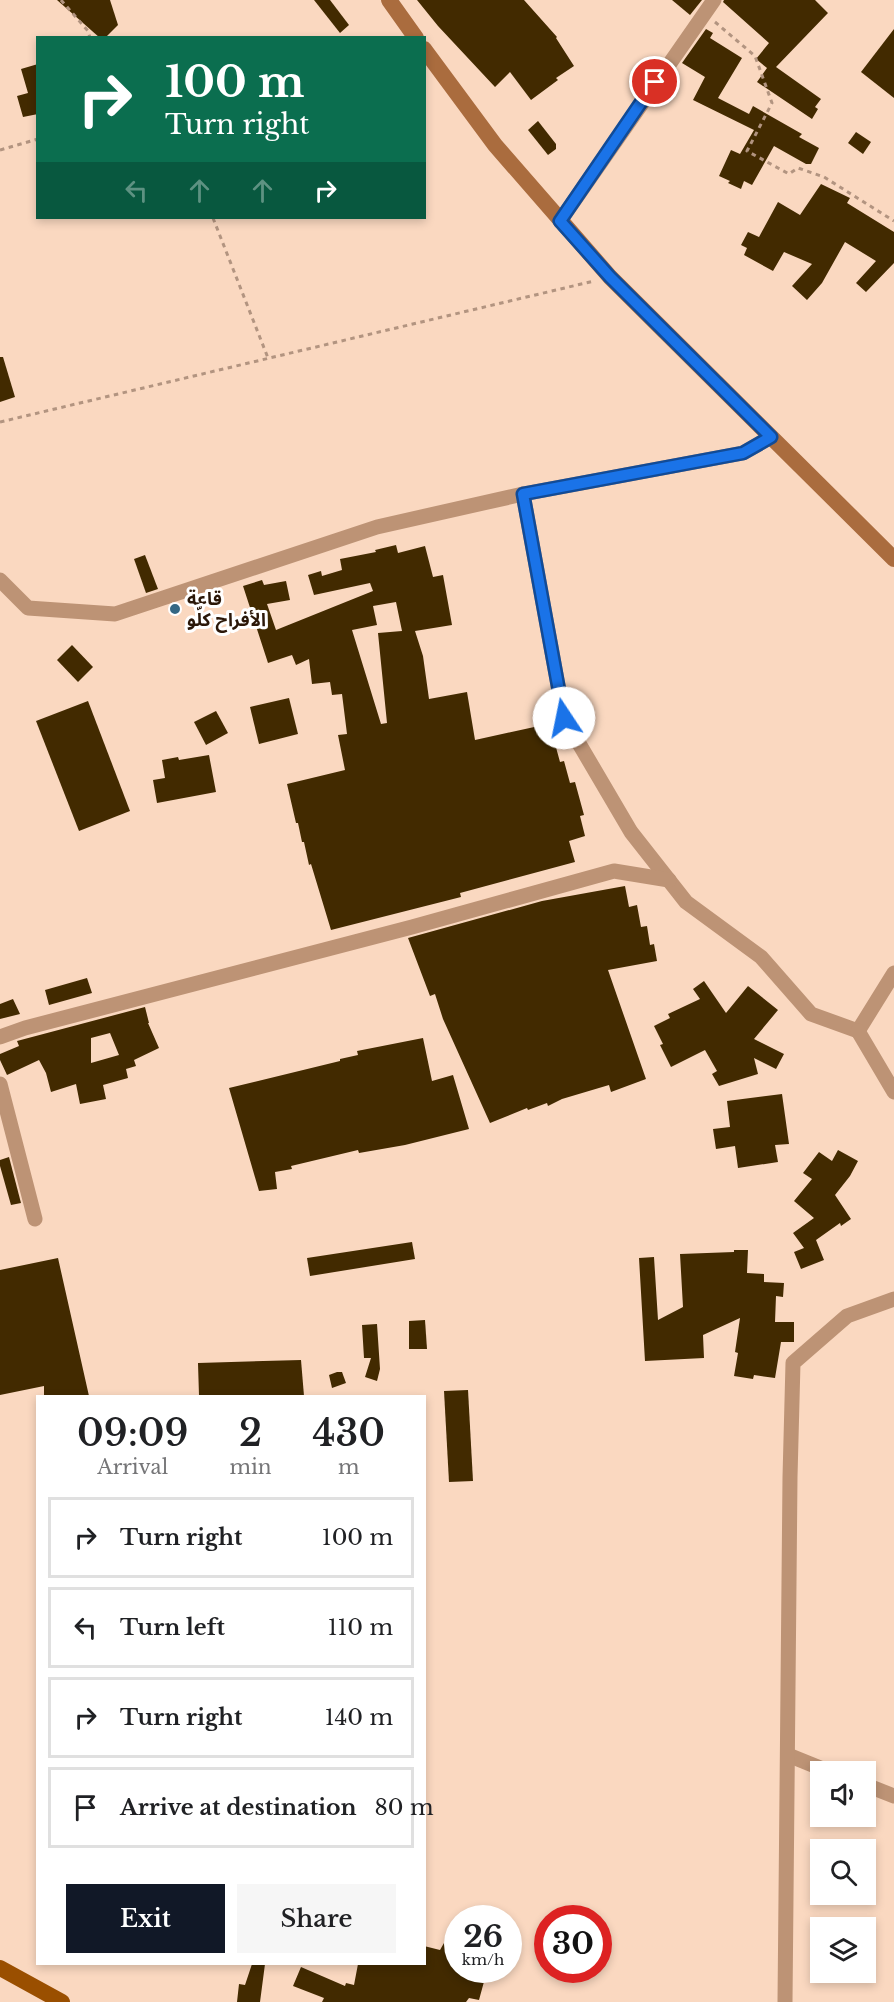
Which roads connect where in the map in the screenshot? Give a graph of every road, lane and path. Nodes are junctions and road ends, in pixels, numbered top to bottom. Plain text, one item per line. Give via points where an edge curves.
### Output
1 (61, 0) edge
2 (389, 0) edge
3 (709, 6) edge
4 (89, 36) edge
5 (415, 36) edge
6 (426, 52) edge
7 (36, 140) edge
8 (0, 150) edge
9 (213, 219) edge
10 (560, 221) junction
11 (894, 222) edge
12 (610, 277) junction
13 (268, 358) junction
14 (0, 422) edge
15 (771, 437) junction
16 (523, 494) junction
17 (894, 559) edge
18 (0, 580) edge
19 (669, 880) junction
20 (894, 973) edge
21 (858, 1031) junction
22 (0, 1037) edge
23 (0, 1084) edge
24 (894, 1092) edge
25 (35, 1219) dead end
26 (894, 1299) edge
27 (788, 1755) junction
28 (810, 1764) edge
29 (876, 1789) edge
30 (894, 1796) edge
31 (0, 1968) edge
32 (62, 2002) edge
33 (785, 2002) edge

1 - 4 path
2 - 5 main road
3 - 10 street
3 - 11 path via 755,56 772,103 747,151 789,174 798,168 824,177
6 - 10 main road via 495,145
7 - 8 path
9 - 13 path
10 - 12 main road
12 - 13 path
12 - 15 main road
13 - 14 path
15 - 16 street via 743,453
15 - 17 main road
16 - 18 street via 377,527 115,614 28,608
16 - 19 street via 564,718 631,832
19 - 21 street via 686,902 761,957 811,1014
19 - 22 street via 614,871
20 - 21 street
21 - 24 street
23 - 25 street
26 - 27 street via 847,1316 793,1363
27 - 28 street
27 - 33 street
29 - 30 street
31 - 32 main road

